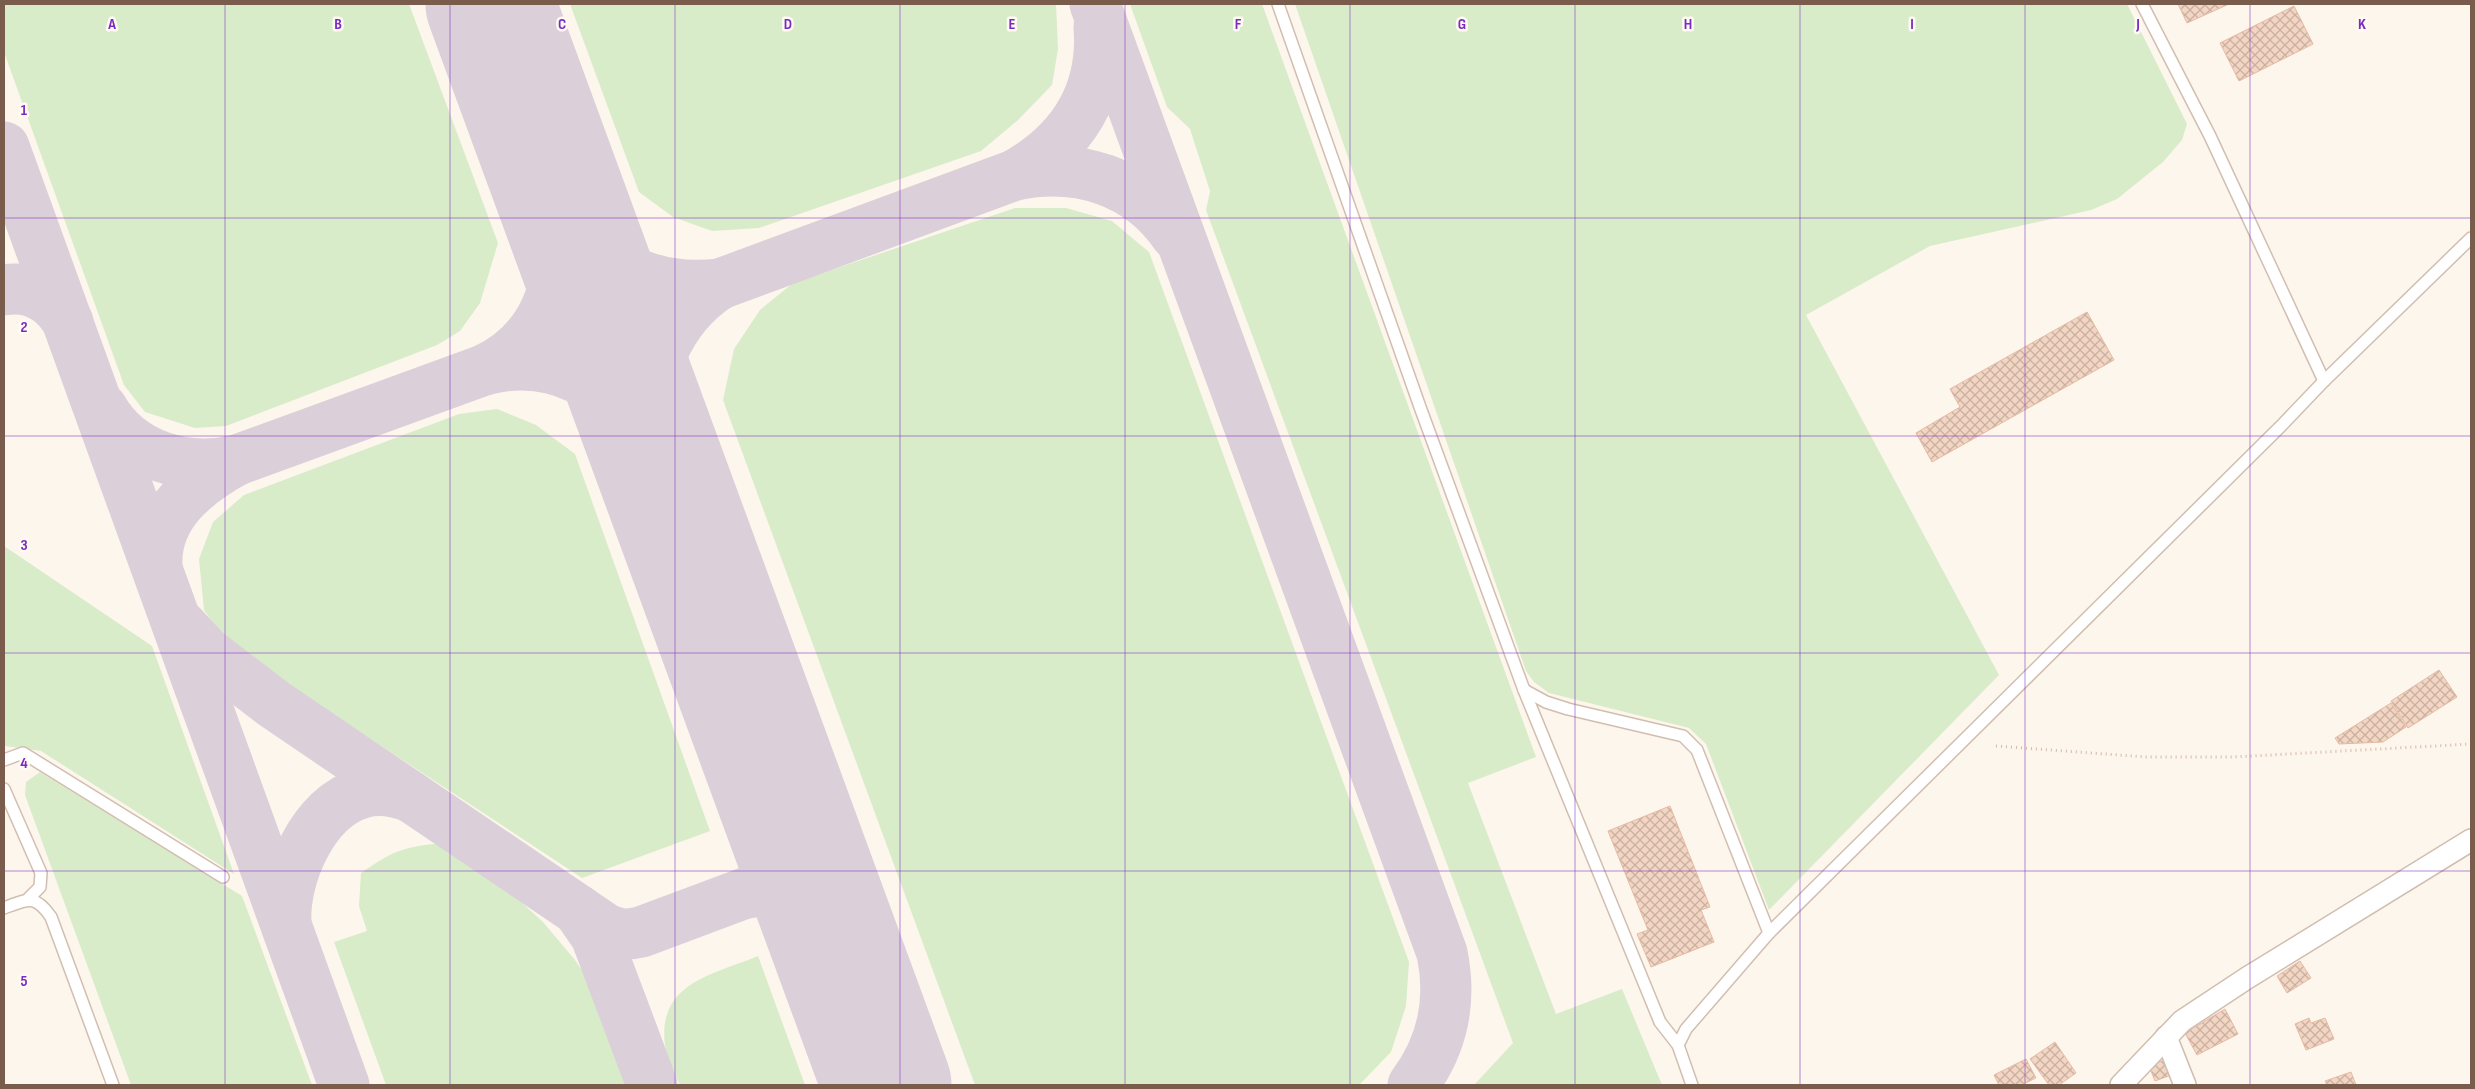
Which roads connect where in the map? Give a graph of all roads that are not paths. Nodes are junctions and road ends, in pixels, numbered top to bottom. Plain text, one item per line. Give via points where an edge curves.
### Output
1 (1278, 4) edge
2 (2142, 4) edge
3 (2471, 238) edge
4 (2324, 381) junction
5 (1524, 690) junction
6 (4, 760) edge
7 (4, 789) edge
8 (2471, 840) edge
9 (222, 876) dead end
10 (28, 899) junction
11 (4, 908) edge
12 (1769, 934) junction
13 (2166, 1037) junction
14 (1678, 1046) junction
15 (113, 1085) edge
16 (1692, 1085) edge
17 (2121, 1085) edge
18 (2185, 1085) edge

1 - 5 lane
2 - 4 lane via 2210,136
3 - 4 lane
4 - 12 lane
5 - 12 lane via 1568,709 1682,736 1697,750
5 - 14 lane via 1660,1022
6 - 9 lane via 23,753
7 - 10 lane via 41,873 40,887
8 - 13 street via 2247,978 2182,1021
10 - 11 lane
10 - 15 lane via 41,903 52,917
12 - 14 lane via 1686,1029
13 - 17 street
13 - 18 street
14 - 16 lane

